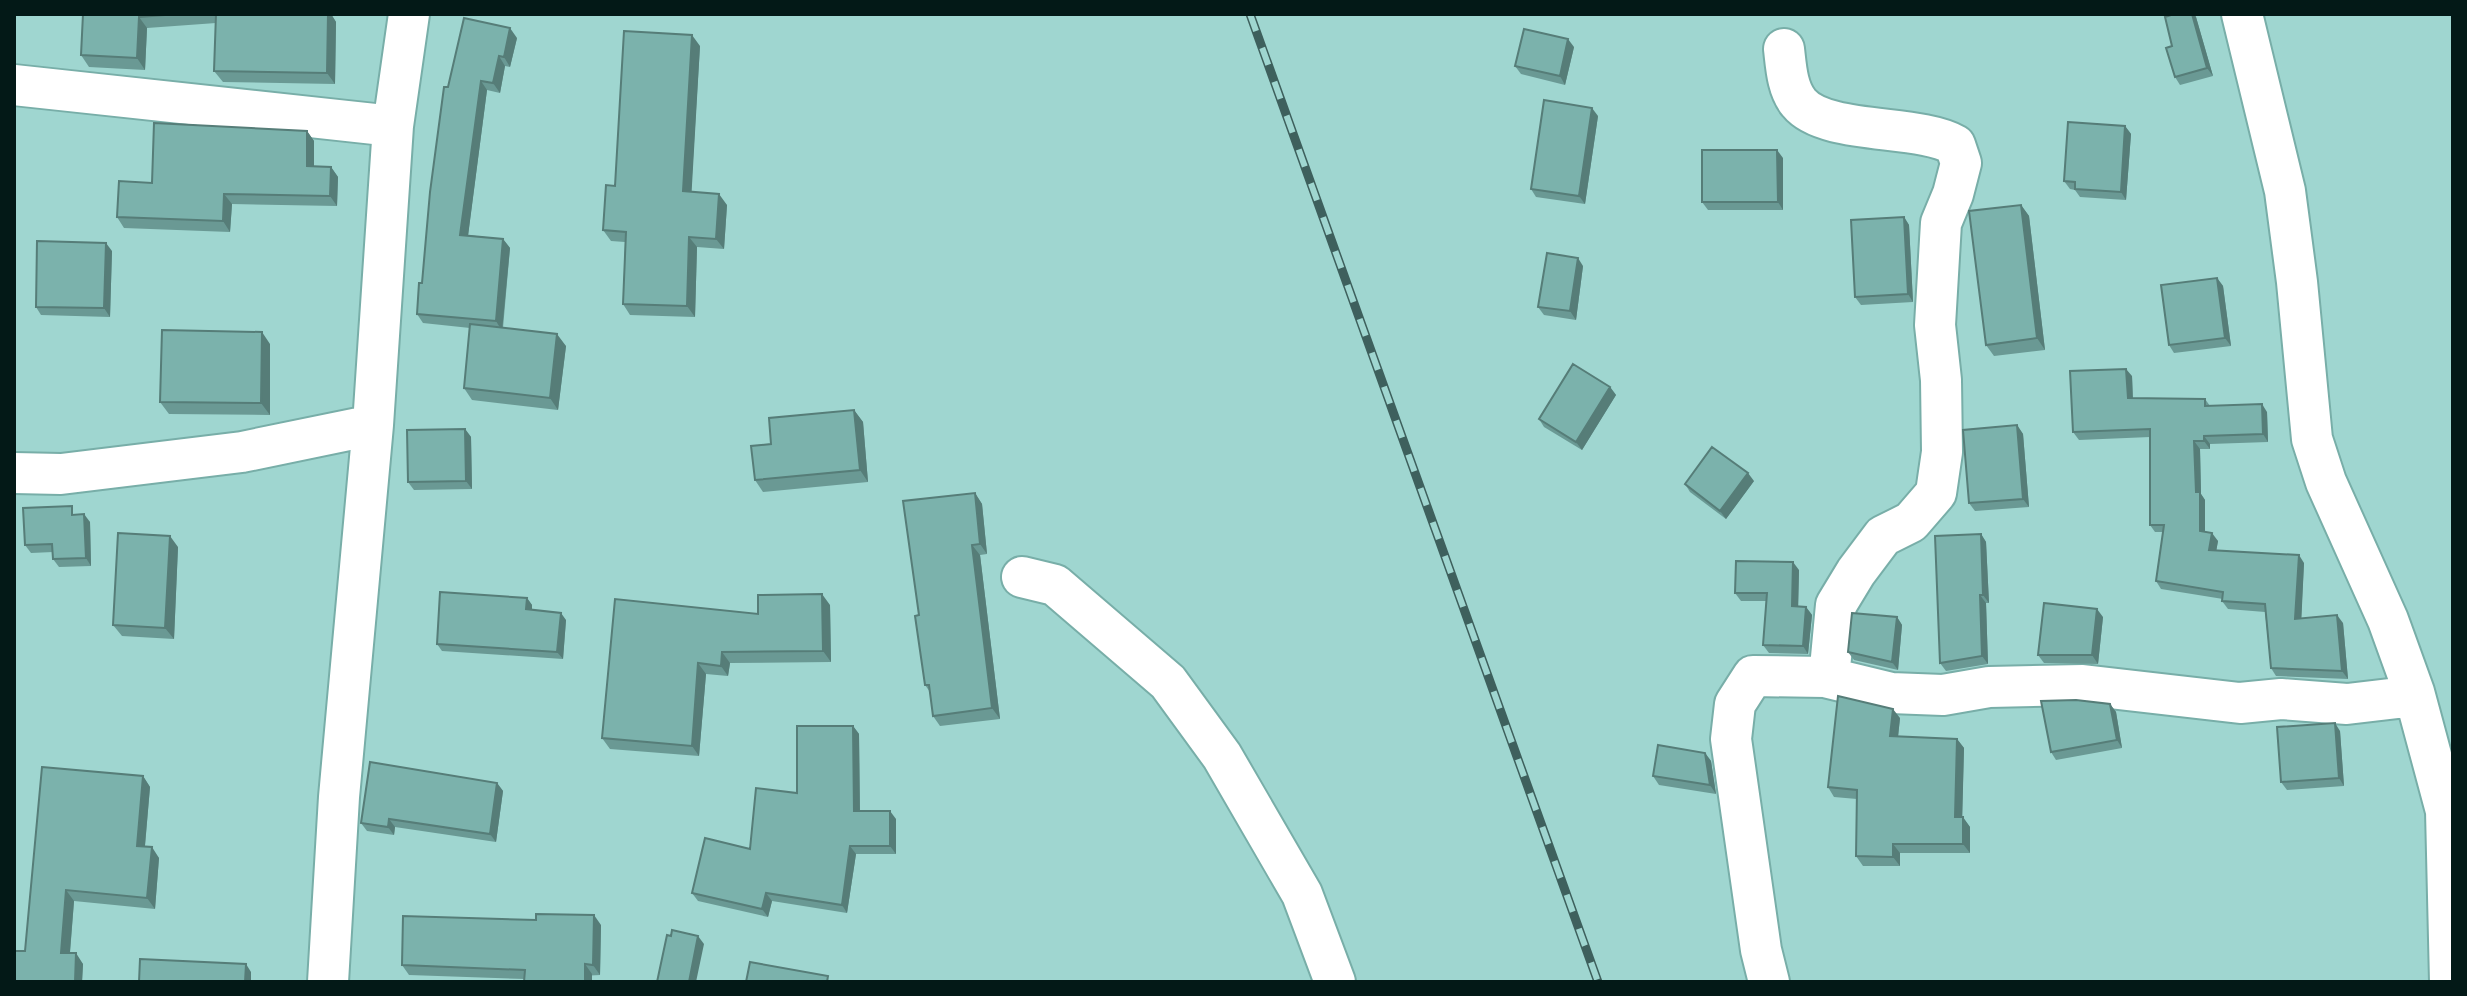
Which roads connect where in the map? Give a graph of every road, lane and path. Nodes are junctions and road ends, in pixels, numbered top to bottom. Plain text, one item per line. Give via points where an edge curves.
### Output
1 (409, 14) edge
2 (2242, 14) edge
3 (1784, 49) dead end
4 (14, 85) edge
5 (393, 126) junction
6 (373, 425) junction
7 (14, 473) edge
8 (1022, 577) dead end
9 (1825, 677) junction
10 (2414, 692) junction
11 (328, 982) edge
12 (1335, 982) edge
13 (1769, 982) edge
14 (2450, 982) edge

1 - 5 street
2 - 10 street via 2285,191 2312,439
3 - 9 street via 1798,103 1814,115 1944,139 1955,145 1961,163 1941,223 1935,325 1942,452 1936,493 1911,522 1883,536 1836,605
4 - 5 street
5 - 6 street
6 - 7 street via 242,452 61,474
6 - 11 street
8 - 12 street via 1055,585 1168,682 1222,756 1302,894
9 - 10 street via 1891,693 1943,695 1989,687 2083,685 2240,703 2281,699 2347,704
9 - 13 street via 1753,676 1735,704 1731,739
10 - 14 street via 2446,811

